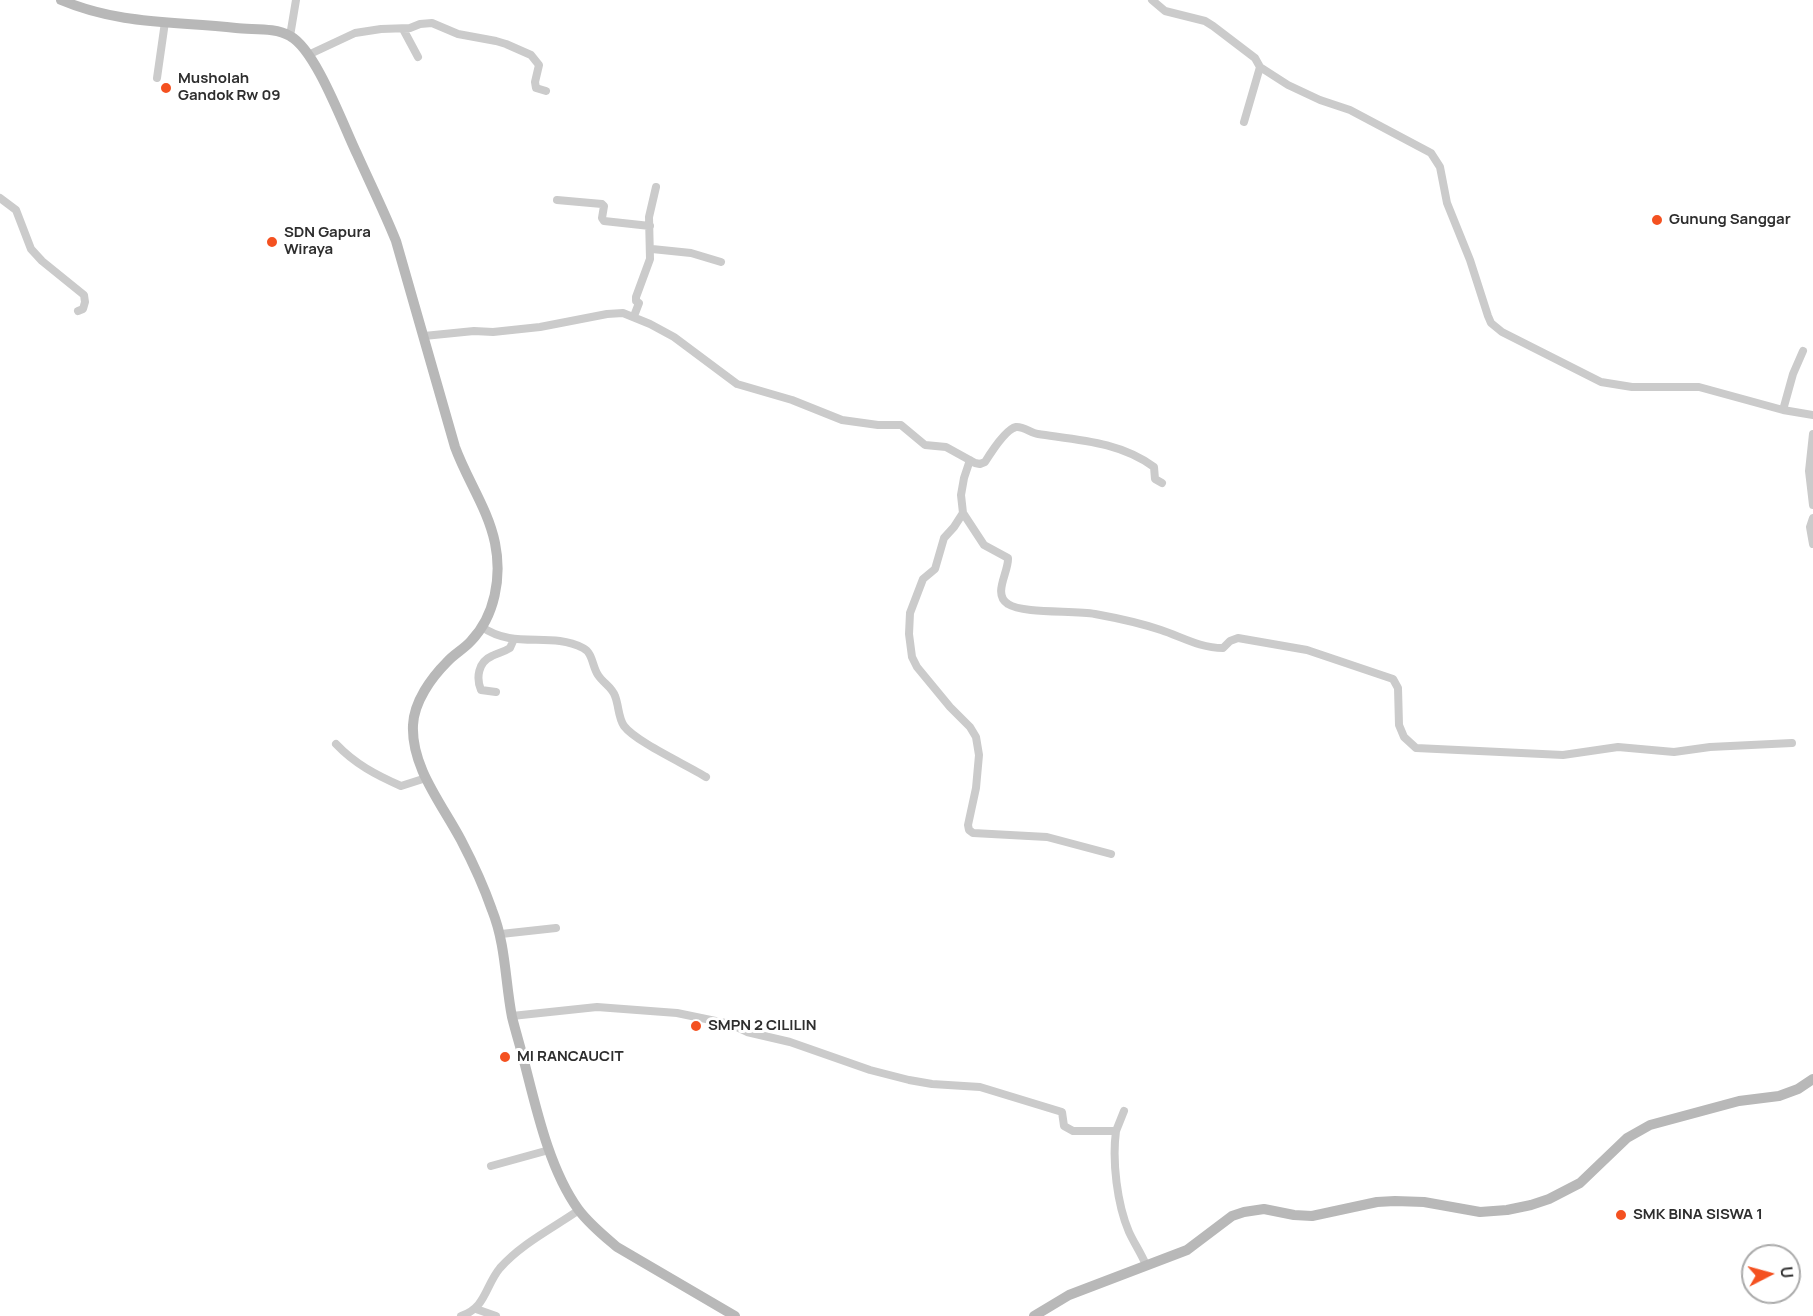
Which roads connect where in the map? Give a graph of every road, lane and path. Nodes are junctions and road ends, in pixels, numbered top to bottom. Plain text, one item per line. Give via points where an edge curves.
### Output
1 (61, 0) edge
2 (296, 0) edge
3 (1152, 0) edge
4 (165, 22) junction
5 (403, 29) junction
6 (290, 36) junction
7 (308, 54) junction
8 (418, 57) dead end
9 (1260, 67) junction
10 (157, 78) dead end
11 (546, 91) dead end
12 (1244, 122) dead end
13 (656, 187) dead end
14 (0, 198) edge
15 (557, 200) dead end
16 (650, 226) junction
17 (652, 249) junction
18 (721, 262) dead end
19 (78, 311) dead end
20 (634, 316) junction
21 (424, 336) junction
22 (1803, 351) dead end
23 (1783, 410) junction
24 (1813, 415) edge
25 (1812, 439) edge
26 (970, 460) junction
27 (1162, 483) dead end
28 (1813, 505) edge
29 (963, 513) junction
30 (1813, 518) edge
31 (1813, 544) edge
32 (482, 627) junction
33 (514, 639) junction
34 (496, 692) dead end
35 (1792, 743) dead end
36 (336, 744) dead end
37 (706, 777) dead end
38 (426, 778) junction
39 (1111, 854) dead end
40 (556, 928) dead end
41 (501, 934) junction
42 (512, 1016) junction
43 (1813, 1079) edge
44 (1124, 1111) dead end
45 (1116, 1131) junction
46 (549, 1150) junction
47 (491, 1166) dead end
48 (579, 1210) junction
49 (1146, 1265) junction
50 (476, 1309) junction
51 (461, 1316) edge
52 (496, 1316) edge
53 (735, 1316) edge
54 (1034, 1316) edge

1 - 4 main road via 104,15
2 - 6 street
3 - 9 street via 1165,11 1214,26
4 - 6 main road
4 - 10 street
5 - 7 street via 355,33
5 - 8 street
5 - 11 street via 432,23 531,55 539,65 536,88
6 - 7 main road
7 - 21 main road via 385,213
9 - 12 street
9 - 23 street via 1306,94 1350,110 1431,153 1440,167 1447,203 1488,316 1502,332 1600,382 1632,387 1699,387
13 - 16 street
14 - 19 street via 16,210 31,249 84,296 83,309
15 - 16 street via 602,204 604,221
16 - 17 street
17 - 18 street via 691,253
17 - 20 street
20 - 21 street via 616,313 540,327
20 - 26 street via 674,337 737,384 842,420 901,425 925,446 946,447
21 - 32 main road via 455,447 495,541 496,588
22 - 23 street
23 - 24 street
25 - 28 street via 1809,471
26 - 27 street via 983,463 1014,427 1120,448 1154,467 1155,479
26 - 29 street via 964,478
29 - 35 street via 984,545 1008,558 1001,588 1008,604 1024,609 1093,613 1214,648 1222,648 1238,638 1307,650 1387,677 1398,688 1399,725 1404,737 1416,748 1563,754 1618,747 1674,752
29 - 39 street via 944,538 935,569 923,579 910,613 909,634 917,667 976,737 979,755 969,830 1047,837
30 - 31 street
32 - 33 street via 495,636
32 - 38 main road via 446,662 414,713 413,739
33 - 34 street via 510,648 488,658 480,667 481,690
33 - 37 street via 543,639 583,648 599,677 615,695 625,728
36 - 38 street via 353,761 401,786
38 - 41 main road via 466,851
40 - 41 street
41 - 42 main road
42 - 45 street via 597,1007 697,1017 909,1080 980,1087 1007,1094 1062,1112 1064,1126 1071,1131
42 - 46 main road
43 - 49 main road via 1779,1096 1739,1101 1650,1125 1627,1138 1580,1183 1531,1205 1480,1212 1395,1201 1312,1215 1264,1209 1244,1212 1232,1216 1187,1250
44 - 45 street
45 - 49 street via 1118,1191 1129,1232
46 - 47 street
46 - 48 main road
48 - 50 street via 510,1258 491,1281
48 - 53 main road via 617,1247
49 - 54 main road via 1069,1295
50 - 51 street
50 - 52 street

